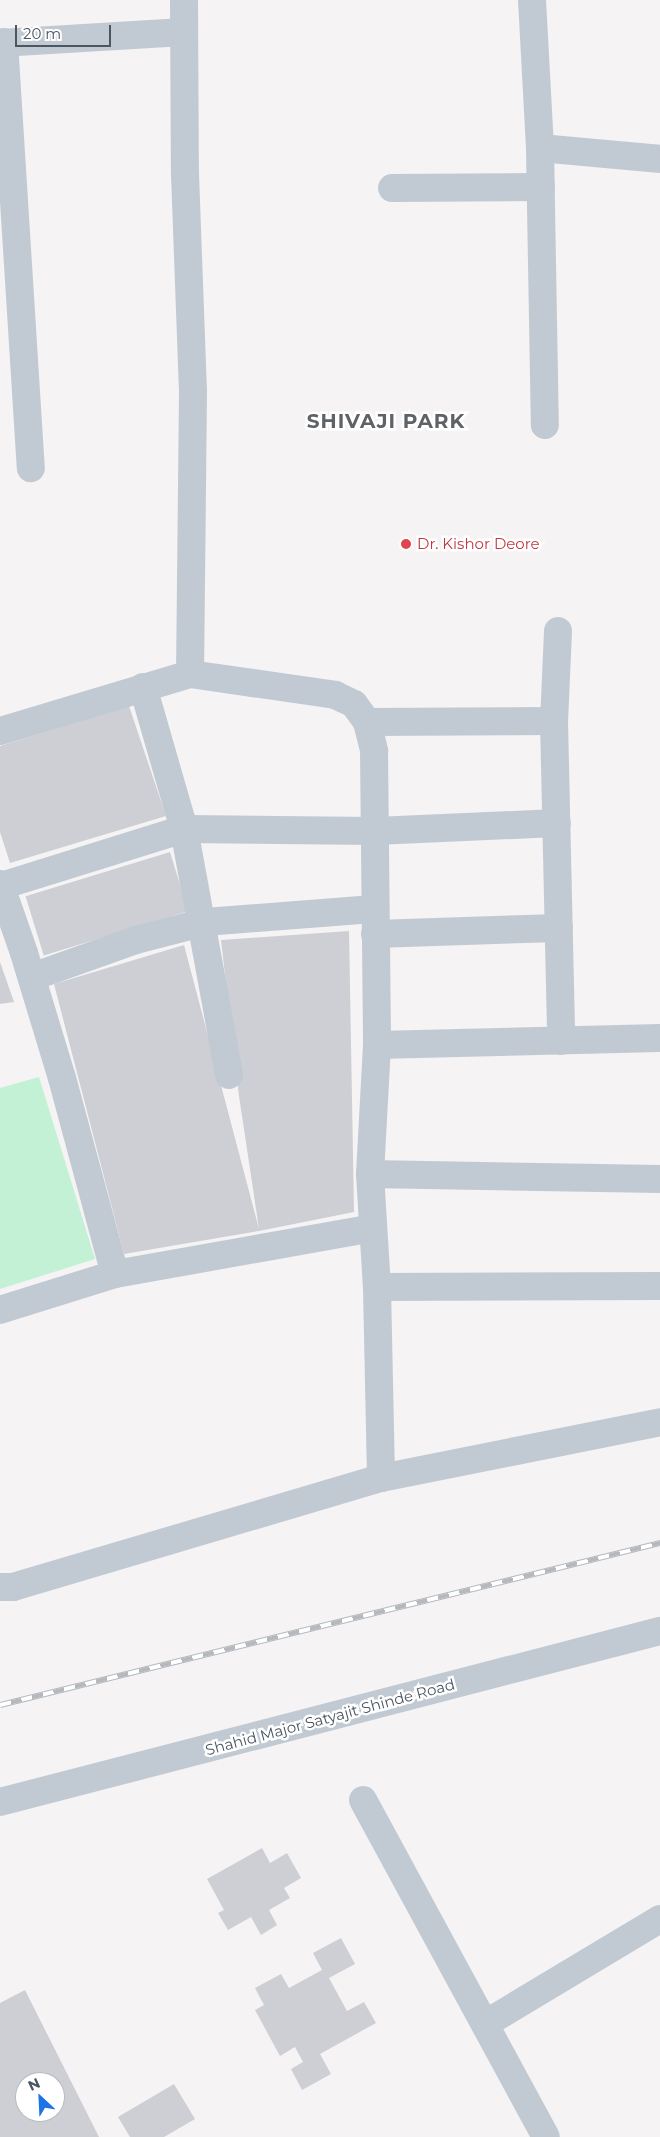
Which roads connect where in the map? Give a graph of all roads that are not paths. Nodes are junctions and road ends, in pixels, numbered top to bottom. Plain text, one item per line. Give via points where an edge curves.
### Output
1 (184, 0) edge
2 (532, 0) edge
3 (184, 32) junction
4 (2, 43) edge
5 (540, 148) junction
6 (660, 158) edge
7 (540, 187) junction
8 (392, 188) dead end
9 (545, 425) dead end
10 (31, 468) dead end
11 (558, 631) dead end
12 (190, 674) junction
13 (143, 687) junction
14 (554, 721) junction
15 (368, 722) junction
16 (0, 731) edge
17 (557, 823) junction
18 (184, 829) junction
19 (375, 831) junction
20 (0, 885) edge
21 (374, 922) junction
22 (201, 924) junction
23 (559, 928) junction
24 (32, 977) junction
25 (660, 1038) edge
26 (561, 1041) junction
27 (377, 1045) junction
28 (229, 1075) dead end
29 (370, 1174) junction
30 (660, 1179) edge
31 (372, 1228) junction
32 (115, 1274) junction
33 (660, 1286) edge
34 (377, 1288) junction
35 (0, 1310) edge
36 (660, 1422) edge
37 (381, 1478) junction
38 (0, 1587) edge
39 (660, 1631) edge
40 (363, 1800) dead end
41 (0, 1802) edge
42 (660, 1919) edge
43 (485, 2024) junction
44 (546, 2137) edge

1 - 3 street
2 - 5 street
3 - 4 street
3 - 12 street via 193,391
4 - 10 street
5 - 6 street
5 - 7 street
7 - 8 street
7 - 9 street
11 - 14 street
12 - 13 street
12 - 15 street via 335,694 354,704
13 - 16 street
13 - 18 street
14 - 15 street
14 - 17 street
15 - 19 street via 374,751
17 - 19 street
17 - 23 street
18 - 19 street
18 - 20 street
18 - 22 street
19 - 21 street
20 - 24 street
21 - 22 street
21 - 23 street
21 - 27 street
22 - 24 street via 136,940
22 - 28 street
23 - 26 street
24 - 32 street
25 - 26 street
26 - 27 street
27 - 29 street
29 - 30 street
29 - 31 street
31 - 32 street
31 - 34 street
32 - 35 street
33 - 34 street
34 - 37 street
36 - 37 street
37 - 38 street via 13,1587
39 - 41 street, Shahid Major Satyajit Shinde Road
40 - 43 street
42 - 43 street
43 - 44 street

